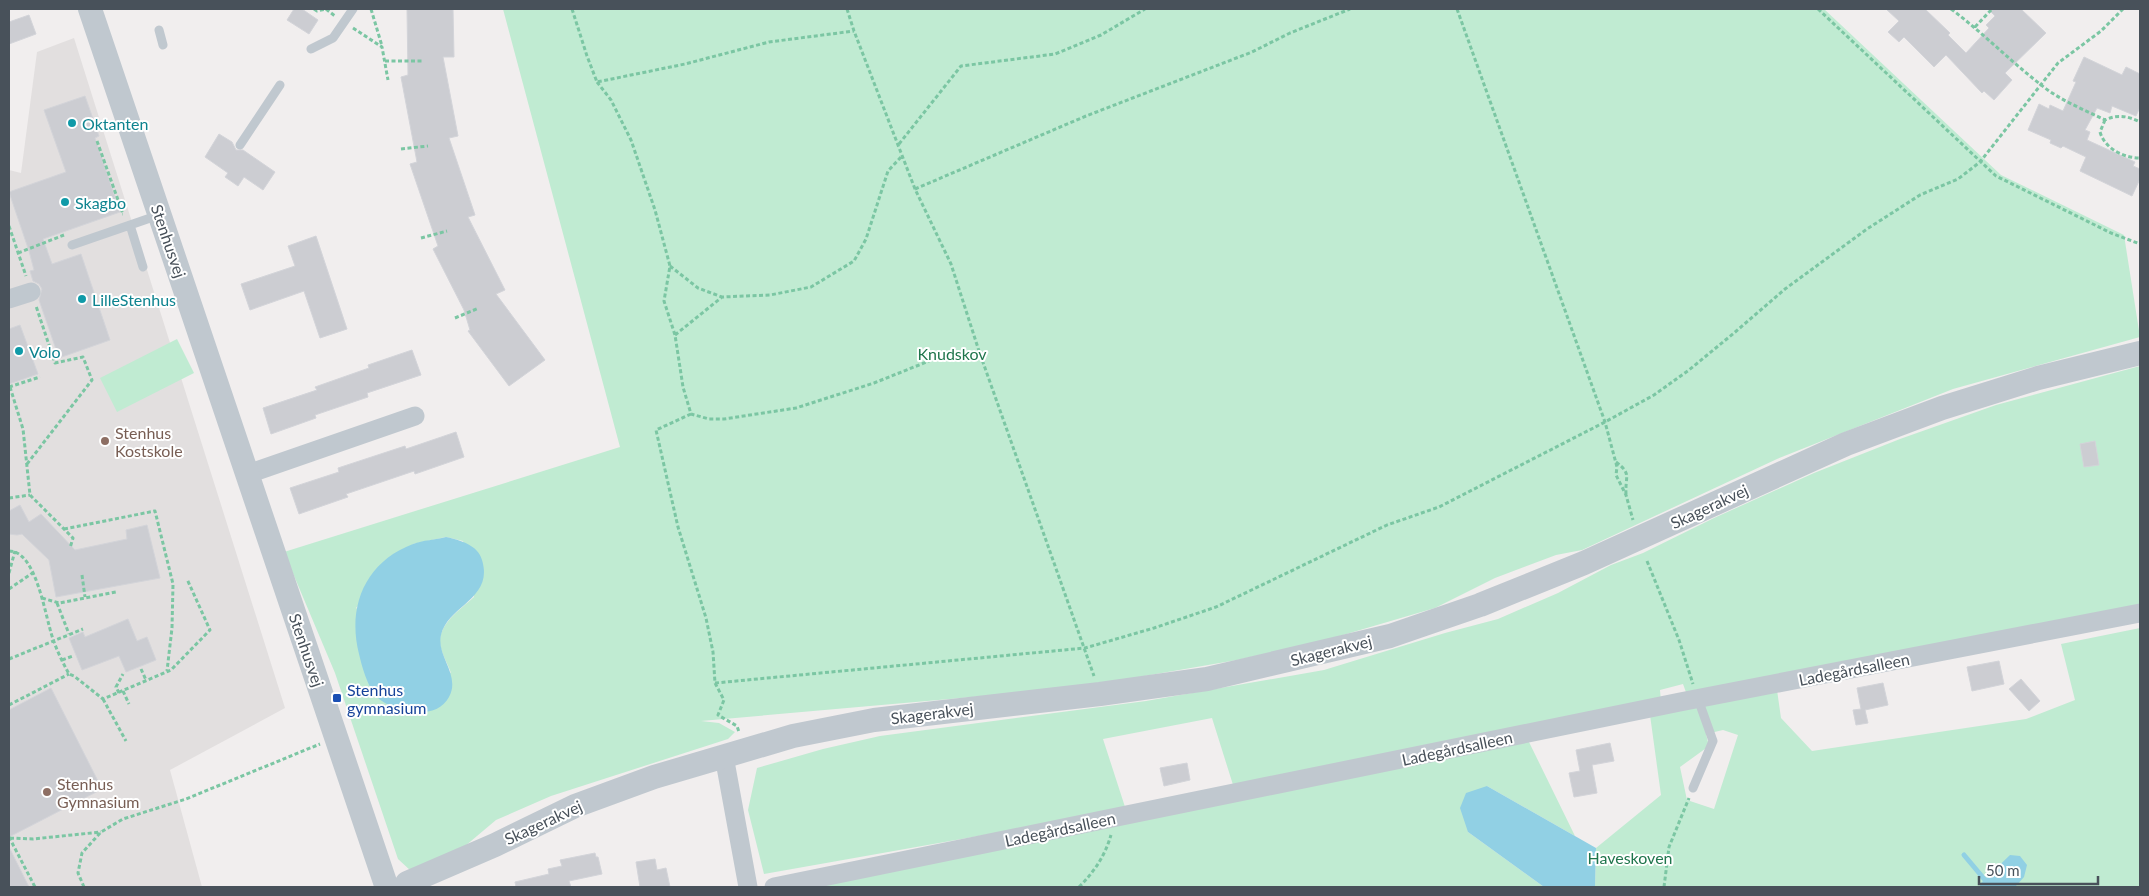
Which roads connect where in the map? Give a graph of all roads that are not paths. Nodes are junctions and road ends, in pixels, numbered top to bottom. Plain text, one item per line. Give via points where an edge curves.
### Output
1 (90, 9) edge
2 (353, 9) edge
3 (159, 30) dead end
4 (163, 45) dead end
5 (311, 49) dead end
6 (280, 85) dead end
7 (240, 145) dead end
8 (160, 215) junction
9 (130, 225) junction
10 (72, 245) dead end
11 (143, 267) dead end
12 (31, 292) road end
13 (9, 299) edge
14 (2140, 354) edge
15 (415, 416) dead end
16 (248, 474) junction
17 (2140, 613) edge
18 (1698, 699) junction
19 (724, 756) junction
20 (1693, 788) road end
21 (494, 845) junction
22 (396, 885) edge
23 (434, 887) edge
24 (748, 887) edge
25 (774, 887) edge

1 - 8 street, Stenhusvej
2 - 5 lane via 332,38
3 - 4 lane
6 - 7 lane
8 - 9 lane
8 - 16 street, Stenhusvej
9 - 10 lane
9 - 11 lane
12 - 13 street
14 - 19 street, Skagerakvej via 2038,378 1854,440 1584,563 1480,605 1390,636 1207,679 874,720 792,736
15 - 16 street
16 - 22 street, Stenhusvej via 337,738
17 - 18 street, Ladegårdsalleen
18 - 20 lane via 1713,741
18 - 25 street, Ladegårdsalleen
19 - 21 street, Skagerakvej via 575,806
19 - 24 street
21 - 22 street, Skagerakvej
21 - 23 street, Skagerakvej

